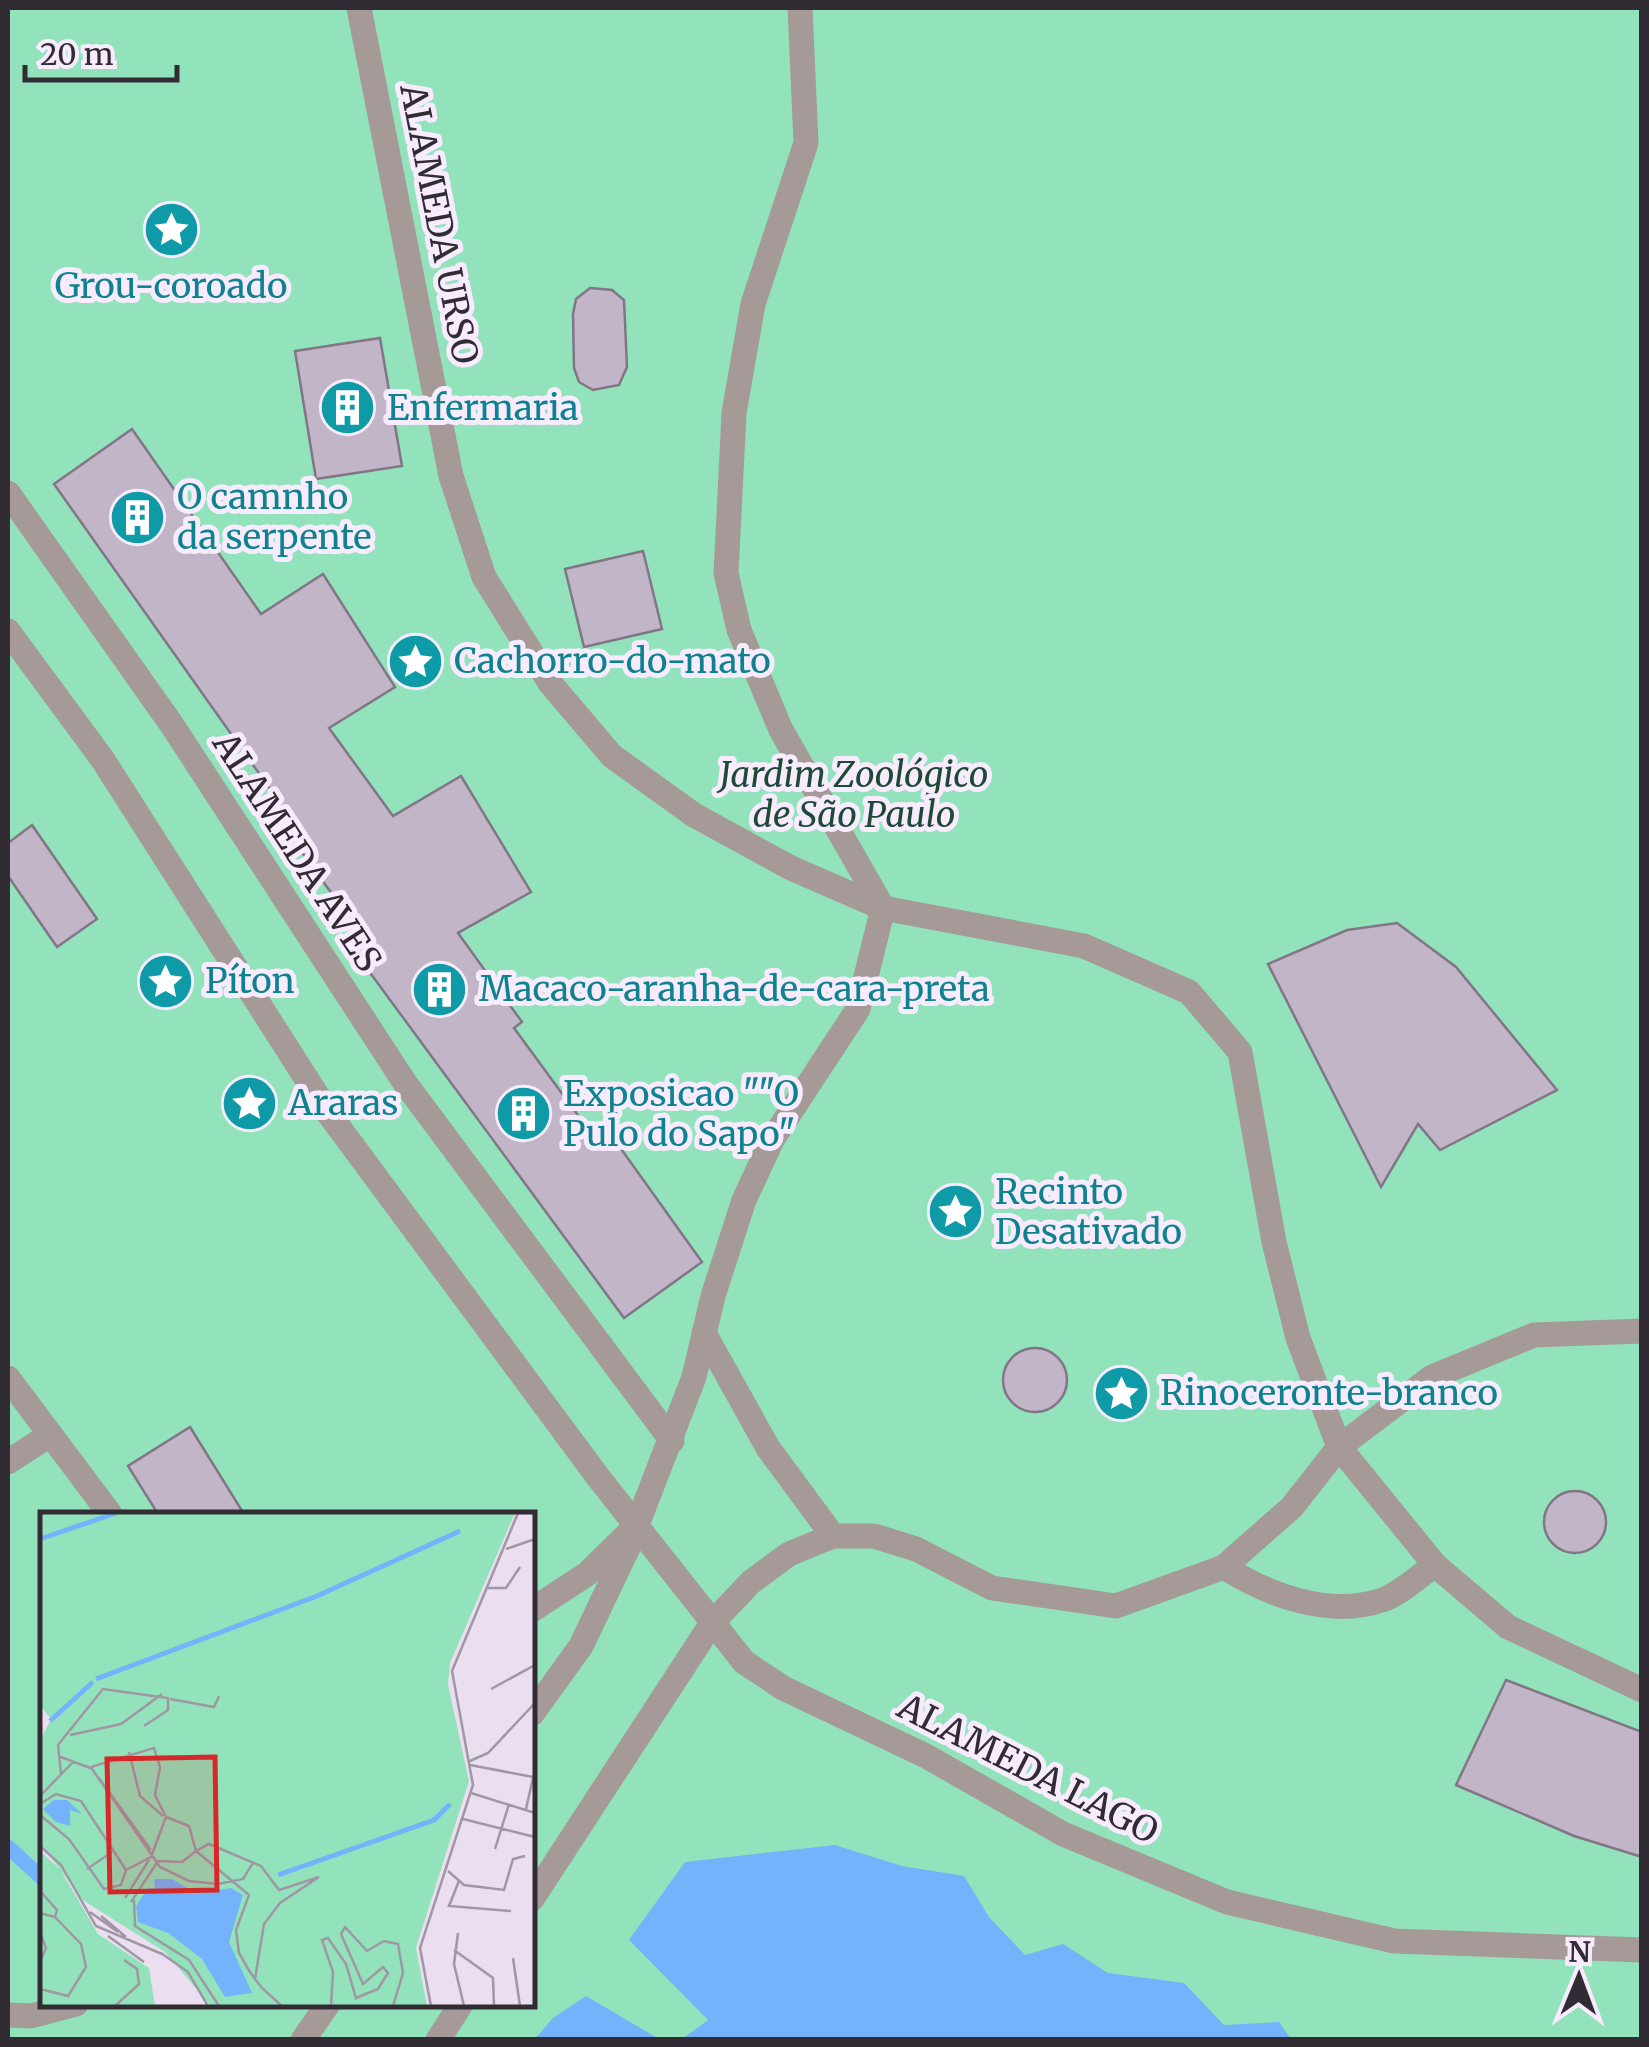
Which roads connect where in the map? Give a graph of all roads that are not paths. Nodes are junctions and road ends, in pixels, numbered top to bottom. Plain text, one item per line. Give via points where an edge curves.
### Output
1 (359, 8) edge
2 (800, 8) edge
3 (8, 493) edge
4 (8, 631) edge
5 (883, 908) junction
6 (1642, 1331) edge
7 (704, 1334) junction
8 (8, 1378) edge
9 (48, 1436) junction
10 (672, 1441) junction
11 (1339, 1446) junction
12 (8, 1462) edge
13 (108, 1512) edge
14 (637, 1525) junction
15 (833, 1536) junction
16 (1435, 1565) junction
17 (1224, 1567) junction
18 (535, 1608) edge
19 (712, 1623) junction
20 (1642, 1690) edge
21 (535, 1710) edge
22 (535, 1895) edge
23 (1642, 1950) edge
24 (65, 2007) edge
25 (326, 2007) edge
26 (459, 2007) edge
27 (8, 2015) edge
28 (303, 2040) edge
29 (438, 2040) edge

1 - 5 lane, ALAMEDA URSO via 451,476 484,577 550,682 612,756 694,815
2 - 5 lane via 806,142 753,304 734,413 726,572 739,630 781,730
3 - 10 lane, ALAMEDA AVES via 172,725 405,1082
4 - 14 lane via 102,760 329,1114
5 - 7 lane via 858,1010 772,1140 744,1200
5 - 11 lane, ALAMEDA URSO via 1084,946 1189,992 1240,1052 1298,1338
6 - 11 lane via 1534,1335 1432,1376
7 - 10 lane
7 - 15 lane via 768,1448
8 - 9 lane
9 - 12 lane
9 - 13 lane
10 - 14 lane
11 - 16 lane, ALAMEDA URSO
11 - 17 lane via 1292,1506
14 - 18 lane via 587,1574
14 - 19 lane, ALAMEDA LAGO
14 - 21 lane via 581,1646
15 - 17 lane via 874,1536 916,1549 992,1588 1116,1606
15 - 19 lane via 789,1554
16 - 17 lane via 1384,1600 1346,1606 1260,1590
16 - 20 lane, ALAMEDA URSO via 1508,1627
19 - 22 lane
19 - 23 lane, ALAMEDA LAGO via 744,1662 783,1688 926,1756 1064,1834 1227,1902 1394,1941
24 - 27 lane
25 - 28 lane
26 - 29 lane

